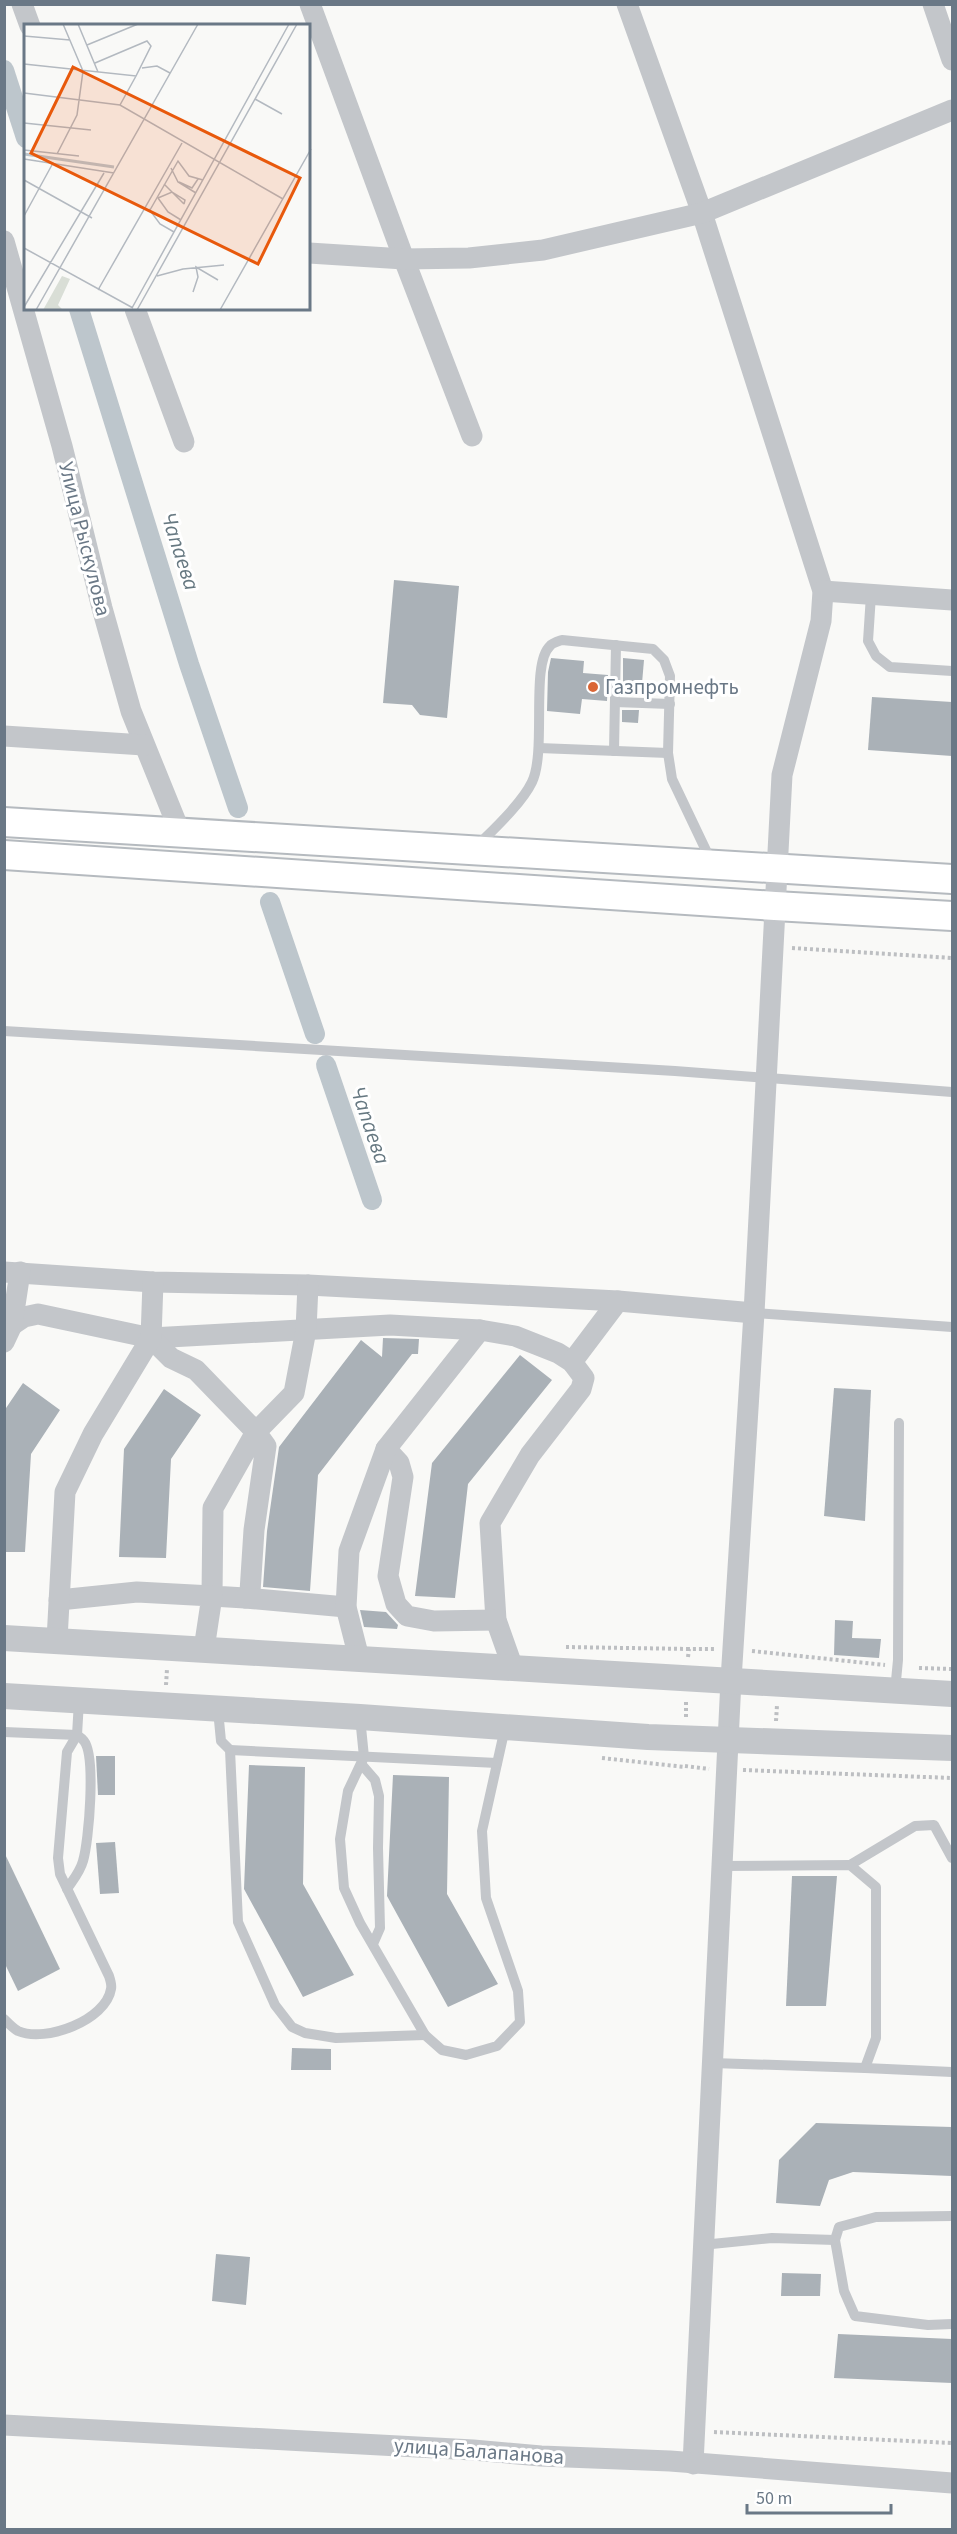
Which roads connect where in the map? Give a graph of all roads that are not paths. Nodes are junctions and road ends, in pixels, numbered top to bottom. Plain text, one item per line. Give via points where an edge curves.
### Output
1 (22, 4) edge
2 (310, 4) edge
3 (627, 4) edge
4 (933, 4) edge
5 (29, 24) edge
6 (952, 60) edge
7 (952, 110) edge
8 (702, 213) junction
9 (5, 243) edge
10 (310, 253) edge
11 (404, 260) junction
12 (135, 310) edge
13 (472, 436) dead end
14 (184, 442) dead end
15 (823, 591) junction
16 (871, 595) junction
17 (952, 600) edge
18 (616, 645) junction
19 (952, 671) edge
20 (615, 702) junction
21 (670, 704) junction
22 (4, 736) edge
23 (144, 745) junction
24 (539, 748) junction
25 (614, 751) junction
26 (668, 753) junction
27 (4, 822) edge
28 (180, 832) junction
29 (473, 850) junction
30 (4, 855) edge
31 (713, 865) junction
32 (776, 868) junction
33 (952, 879) edge
34 (775, 906) junction
35 (952, 916) edge
36 (4, 1031) edge
37 (766, 1077) junction
38 (952, 1092) edge
39 (12, 1272) edge
40 (153, 1282) junction
41 (308, 1285) junction
42 (618, 1301) junction
43 (10, 1302) edge
44 (754, 1313) junction
45 (952, 1327) edge
46 (306, 1330) junction
47 (480, 1330) junction
48 (8, 1333) edge
49 (152, 1338) junction
50 (572, 1362) junction
51 (899, 1423) dead end
52 (256, 1432) junction
53 (386, 1449) junction
54 (212, 1596) junction
55 (245, 1598) junction
56 (59, 1600) junction
57 (346, 1607) junction
58 (496, 1620) junction
59 (4, 1638) edge
60 (57, 1640) junction
61 (204, 1649) junction
62 (359, 1658) junction
63 (513, 1668) junction
64 (896, 1679) junction
65 (730, 1680) junction
66 (952, 1694) edge
67 (4, 1696) edge
68 (79, 1701) junction
69 (218, 1710) junction
70 (360, 1717) junction
71 (505, 1728) junction
72 (4, 1732) edge
73 (77, 1735) junction
74 (729, 1739) junction
75 (952, 1748) edge
76 (230, 1750) junction
77 (363, 1761) junction
78 (497, 1763) junction
79 (952, 1858) edge
80 (850, 1865) junction
81 (723, 1866) junction
82 (67, 1889) junction
83 (373, 1944) junction
84 (4, 2019) edge
85 (425, 2035) junction
86 (713, 2063) junction
87 (865, 2068) junction
88 (952, 2072) edge
89 (952, 2216) edge
90 (836, 2240) junction
91 (702, 2245) junction
92 (952, 2324) edge
93 (4, 2425) edge
94 (693, 2464) junction
95 (952, 2483) edge

1 - 5 street
2 - 11 street
3 - 8 street
4 - 6 street
7 - 8 street
8 - 11 street via 543,250
8 - 15 street
9 - 23 street, Улица Рыскулова via 105,619
10 - 11 street
11 - 13 street
12 - 14 street
15 - 16 street
15 - 32 street via 820,621 782,775
16 - 17 street
16 - 19 lane via 868,641 876,656 890,667
18 - 20 lane
18 - 21 lane via 653,649 664,660 670,676
18 - 24 lane via 562,640 549,646 541,661
20 - 21 lane
20 - 25 lane
21 - 26 lane
22 - 23 street
23 - 28 street, Улица Рыскулова
24 - 25 lane
24 - 29 lane via 532,782
25 - 26 lane
26 - 31 lane via 672,779
27 - 28 main road
28 - 29 main road
29 - 31 main road
30 - 34 main road
31 - 32 main road
32 - 33 main road
32 - 34 street
34 - 35 main road
34 - 37 street
36 - 37 lane
37 - 38 lane
37 - 44 street
39 - 40 street
39 - 43 street
40 - 41 street
40 - 49 street
41 - 42 street
41 - 46 street
42 - 44 street
42 - 50 street
43 - 48 street
44 - 45 lane
44 - 65 street
46 - 47 street via 390,1326
46 - 49 street
46 - 52 street via 294,1393
47 - 50 street via 515,1336
47 - 53 street
48 - 49 street via 24,1317 38,1314
49 - 52 street via 171,1358 196,1370
49 - 56 street via 93,1434 65,1492
50 - 58 street via 584,1378 581,1389 530,1455 490,1523
51 - 64 lane
52 - 54 street via 213,1508
52 - 55 street via 266,1446 249,1592
53 - 57 street via 349,1551
53 - 58 street via 399,1463 403,1477 388,1576 396,1604 416,1619
54 - 55 street
54 - 56 street via 137,1592
54 - 61 street
55 - 57 street
56 - 60 street
57 - 62 street
58 - 63 street
59 - 60 street
60 - 61 street
61 - 62 street
62 - 63 street
63 - 65 street
64 - 65 street via 779,1683
64 - 66 street
65 - 74 street
67 - 68 street
68 - 69 street
68 - 73 lane
69 - 70 street
69 - 76 lane via 221,1741
70 - 71 street
70 - 77 lane
71 - 74 street
71 - 78 lane
72 - 73 lane
73 - 82 lane via 67,1752 59,1832 59,1866
73 - 82 lane via 85,1742 89,1756 89,1818 83,1862
74 - 75 street
74 - 81 street
76 - 77 lane
76 - 85 lane via 237,1922 275,2005 292,2027 305,2033 336,2038
77 - 78 lane
77 - 83 lane via 375,1780 379,1796 380,1928
77 - 83 lane via 348,1791 340,1839 344,1888
78 - 85 lane via 483,1831 486,1898 518,1991 520,2022 497,2046 466,2055 442,2050
79 - 80 lane via 934,1825 915,1826
80 - 81 lane
80 - 87 lane via 876,1887 876,2038
81 - 86 street
82 - 84 lane via 109,1976 111,1989 103,2007 70,2029 45,2034 18,2031
83 - 85 lane
86 - 87 lane
86 - 91 street
87 - 88 lane
89 - 90 lane via 876,2217 839,2226
90 - 91 lane via 772,2238
90 - 92 lane via 844,2290 855,2316
91 - 94 street
93 - 94 street, улица Балапанова
94 - 95 street, улица Балапанова

